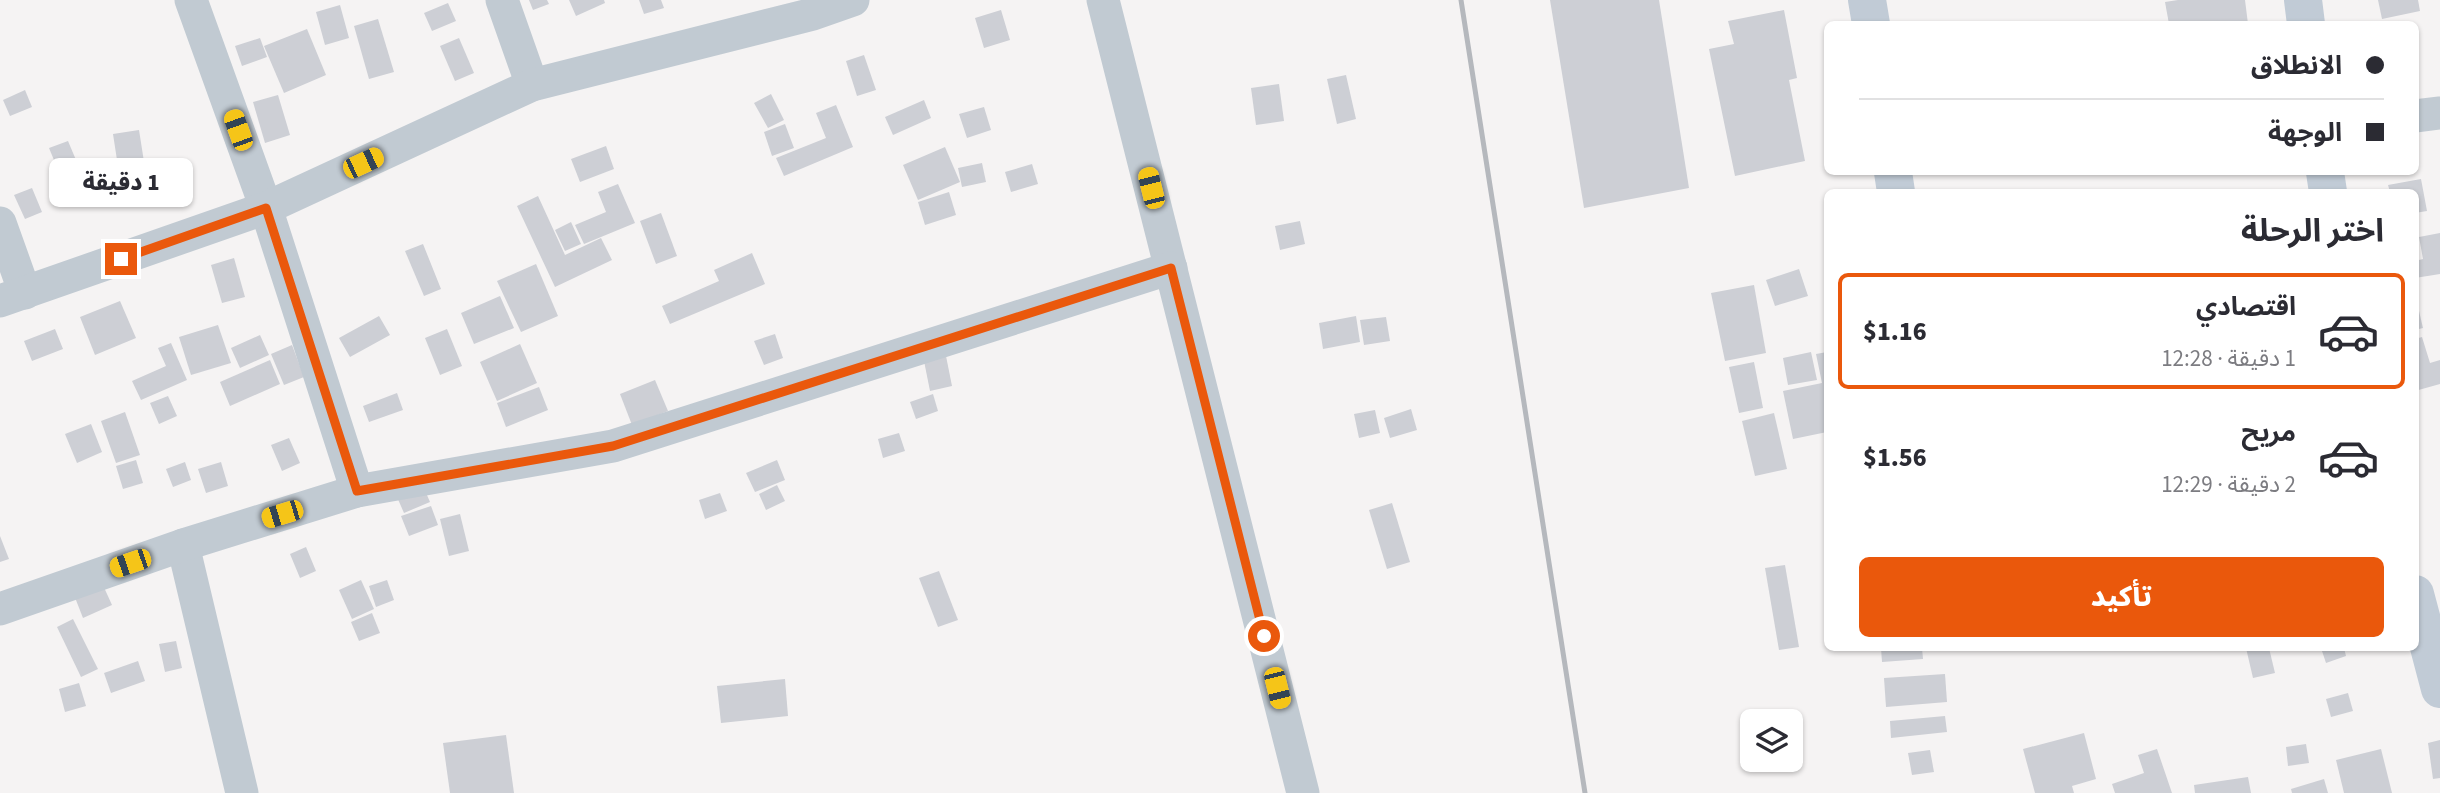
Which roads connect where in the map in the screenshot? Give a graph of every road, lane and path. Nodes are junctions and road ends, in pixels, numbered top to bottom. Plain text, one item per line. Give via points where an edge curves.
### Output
1 (191, 0) edge
2 (502, 0) edge
3 (853, 0) edge
4 (1103, 0) edge
5 (1867, 0) edge
6 (2303, 0) edge
7 (811, 7) edge
8 (1870, 21) edge
9 (2306, 21) edge
10 (532, 85) junction
11 (2440, 113) edge
12 (2419, 116) edge
13 (266, 208) junction
14 (0, 223) edge
15 (1171, 268) junction
16 (12, 297) edge
17 (357, 491) junction
18 (183, 545) junction
19 (0, 608) edge
20 (2419, 608) edge
21 (2440, 688) edge
22 (242, 793) edge
23 (1303, 793) edge

1 - 13 street
2 - 10 street
3 - 7 street
4 - 15 street
5 - 8 street
6 - 9 street
7 - 10 street
10 - 13 street
11 - 12 street
13 - 16 street
13 - 17 street
14 - 16 street
15 - 17 street via 613,446
15 - 23 street
17 - 18 street
18 - 19 street
18 - 22 street
20 - 21 street

